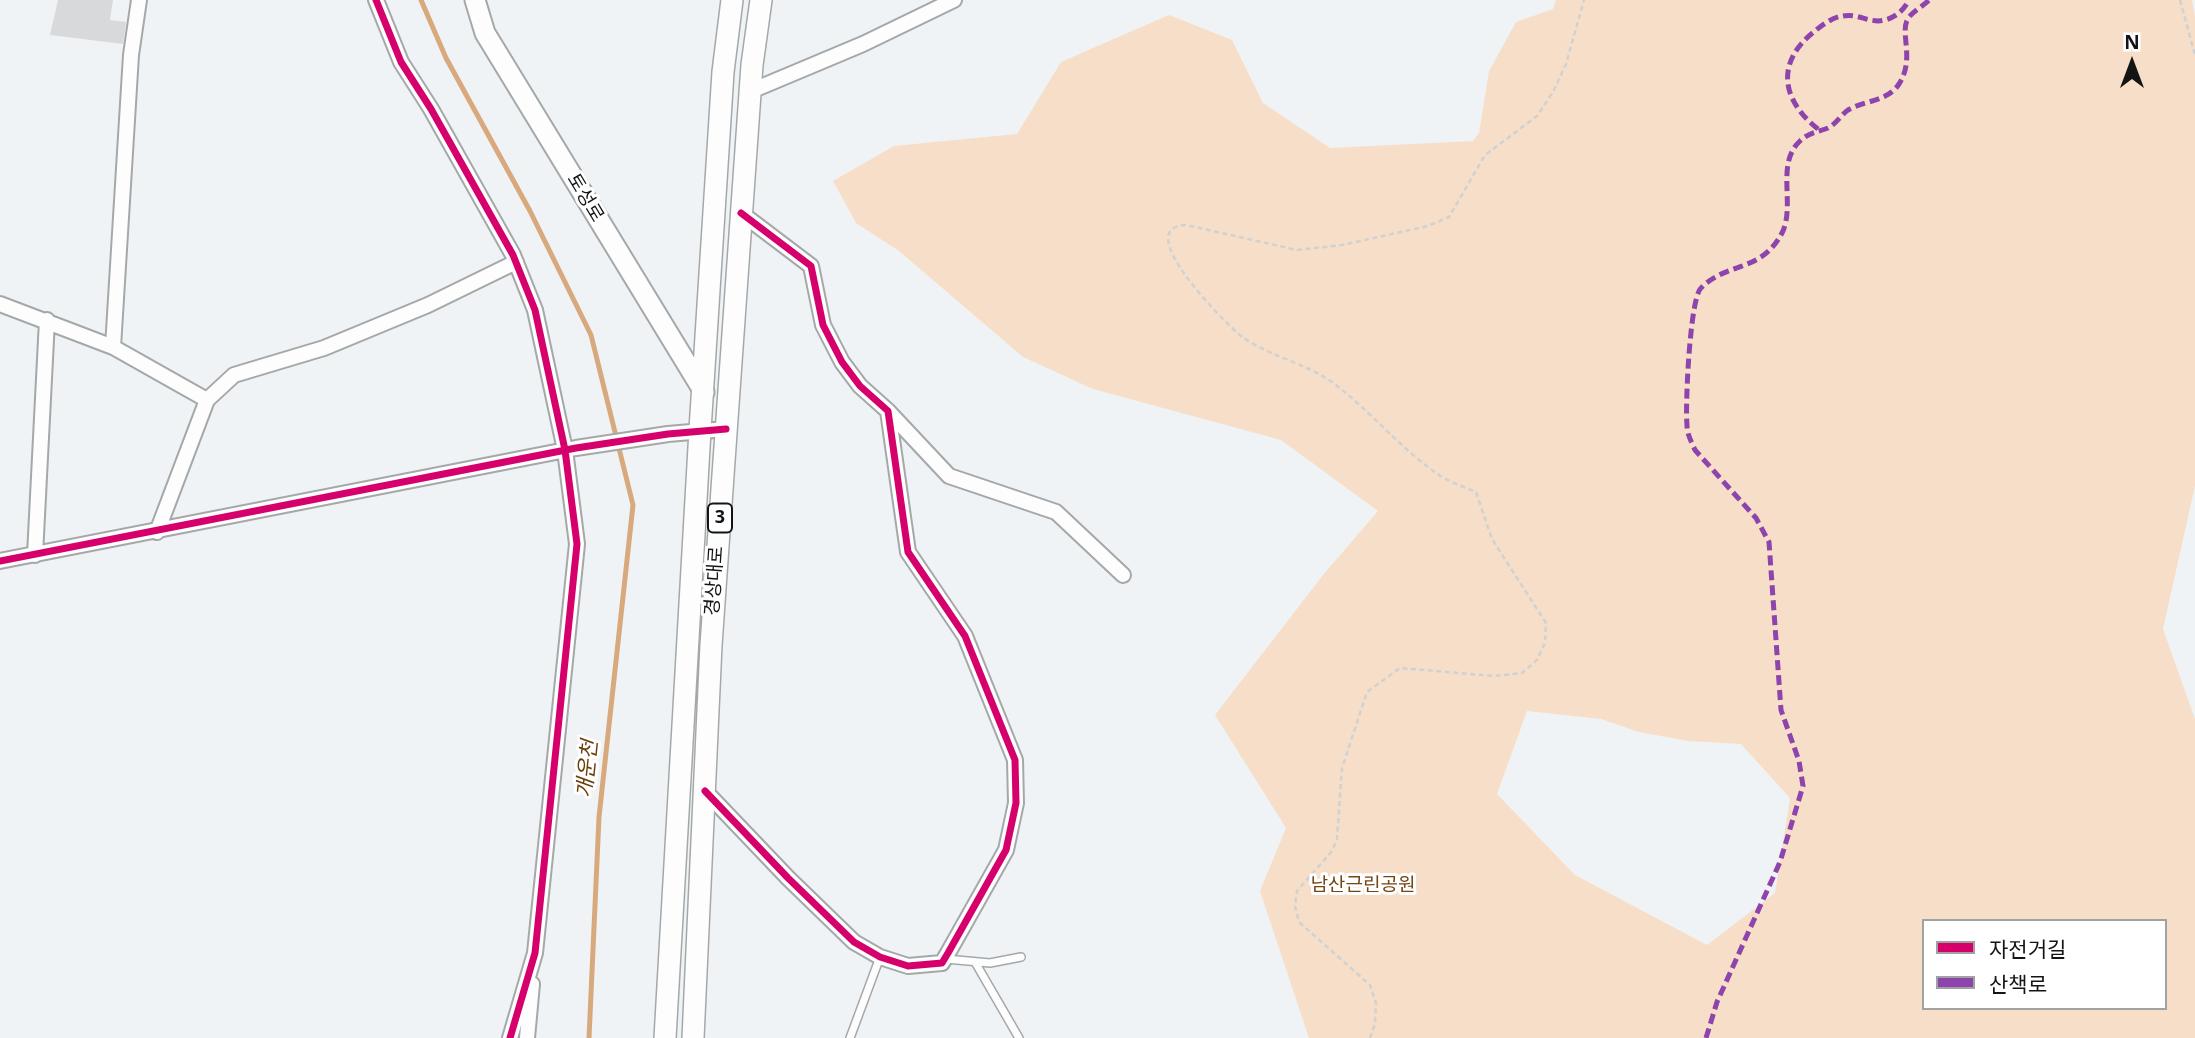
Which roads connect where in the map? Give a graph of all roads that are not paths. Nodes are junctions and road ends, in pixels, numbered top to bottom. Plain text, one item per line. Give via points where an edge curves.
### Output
1 (139, 0) edge
2 (376, 0) edge
3 (475, 0) edge
4 (732, 0) edge
5 (761, 0) edge
6 (954, 0) edge
7 (751, 91) junction
8 (741, 213) junction
9 (516, 262) junction
10 (0, 304) edge
11 (47, 320) junction
12 (113, 347) junction
13 (704, 392) junction
14 (207, 400) junction
15 (888, 411) junction
16 (726, 429) junction
17 (700, 430) junction
18 (571, 449) junction
19 (158, 532) junction
20 (35, 555) junction
21 (0, 561) edge
22 (1123, 575) dead end
23 (705, 791) junction
24 (535, 954) junction
25 (880, 957) junction
26 (1021, 957) dead end
27 (945, 959) junction
28 (975, 962) junction
29 (510, 1038) edge
30 (527, 1038) edge
31 (665, 1038) edge
32 (693, 1038) edge
33 (850, 1038) edge
34 (1019, 1038) edge

1 - 12 street via 131,55
2 - 9 street via 401,62
3 - 13 street, 토성로 via 485,33
4 - 13 main road, 경상대로 / 3 via 723,72
5 - 7 main road, 경상대로 / 3
6 - 7 street
7 - 8 main road, 경상대로 / 3
8 - 15 street via 811,267 823,325 842,362
8 - 16 main road, 경상대로 / 3
9 - 14 street via 324,348 234,375
9 - 18 street via 535,310
10 - 11 street
11 - 12 street
11 - 20 street
12 - 14 street
13 - 17 main road, 경상대로 / 3
14 - 19 street
15 - 22 street via 949,477 1056,512
15 - 27 street via 908,552 965,636 1015,760 1016,803 1006,850
16 - 17 street
16 - 23 main road, 경상대로 / 3
17 - 18 street
17 - 31 main road, 경상대로 / 3
18 - 19 street
18 - 24 street via 577,544
19 - 20 street
20 - 21 street
23 - 25 street via 854,942
23 - 32 main road, 경상대로 / 3
24 - 29 street
24 - 30 street
25 - 27 street via 920,966
25 - 33 lane
26 - 28 lane via 1008,962
27 - 28 lane
28 - 34 lane

